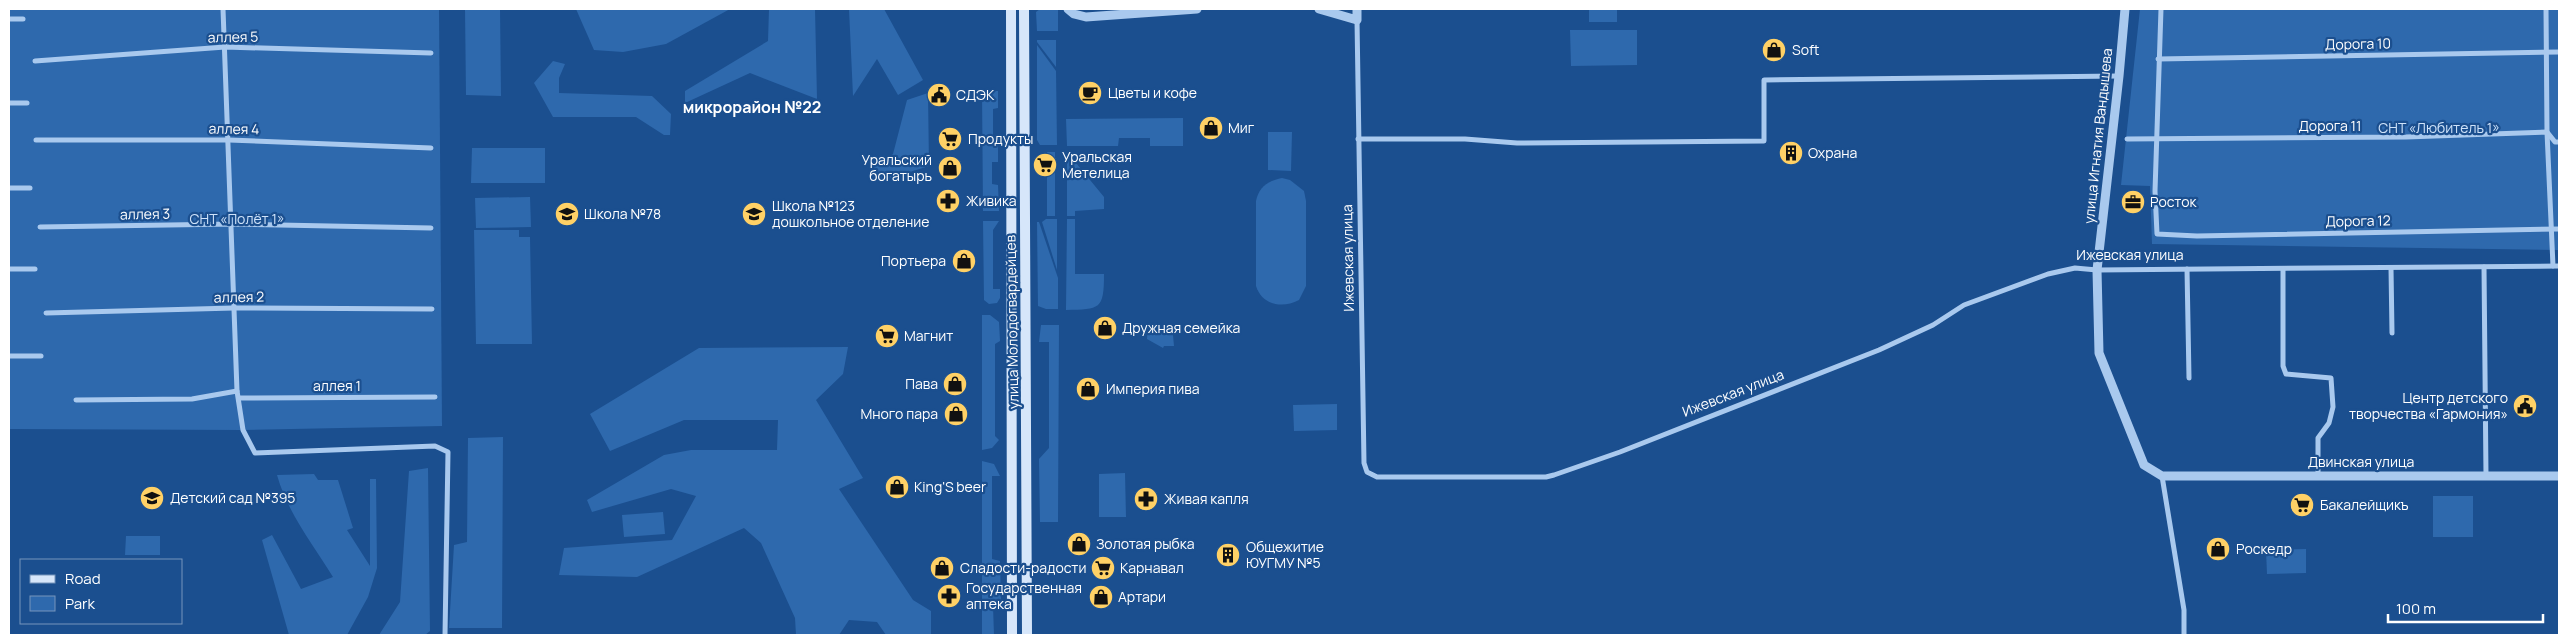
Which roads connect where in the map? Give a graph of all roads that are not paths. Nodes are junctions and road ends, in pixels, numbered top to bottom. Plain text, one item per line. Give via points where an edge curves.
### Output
1 (223, 9) edge
2 (1011, 9) edge
3 (1024, 9) edge
4 (1068, 9) edge
5 (1197, 9) edge
6 (1320, 9) edge
7 (1357, 9) edge
8 (2125, 9) edge
9 (2162, 9) edge
10 (2546, 9) edge
11 (9, 19) edge
12 (24, 19) dead end
13 (1357, 20) junction
14 (226, 48) junction
15 (2546, 52) junction
16 (2559, 52) edge
17 (431, 53) dead end
18 (2158, 59) junction
19 (35, 61) dead end
20 (2120, 76) junction
21 (9, 103) edge
22 (27, 103) dead end
23 (2547, 132) junction
24 (2157, 138) junction
25 (1358, 139) junction
26 (2127, 139) dead end
27 (36, 140) dead end
28 (229, 140) junction
29 (2559, 142) edge
30 (431, 148) dead end
31 (9, 188) edge
32 (30, 188) dead end
33 (232, 224) junction
34 (40, 227) dead end
35 (431, 228) dead end
36 (2552, 229) junction
37 (2559, 229) edge
38 (2556, 266) edge
39 (2484, 267) junction
40 (2391, 268) junction
41 (9, 269) edge
42 (34, 269) dead end
43 (2187, 269) junction
44 (2283, 269) junction
45 (2097, 270) junction
46 (234, 308) junction
47 (432, 309) dead end
48 (46, 313) dead end
49 (2392, 333) dead end
50 (9, 356) edge
51 (41, 356) dead end
52 (2189, 378) dead end
53 (238, 391) junction
54 (434, 396) dead end
55 (239, 398) junction
56 (76, 400) dead end
57 (2162, 476) junction
58 (2318, 476) junction
59 (2486, 476) junction
60 (2559, 476) edge
61 (445, 635) edge
62 (1012, 635) edge
63 (1027, 635) edge
64 (2184, 635) edge

1 - 14 street
2 - 62 main road, улица Молодогвардейцев
3 - 63 main road, улица Молодогвардейцев
4 - 5 street via 1074,14 1095,17
6 - 13 street
7 - 13 street, Ижевская улица
8 - 20 street, улица Игнатия Вандышева
9 - 18 street
10 - 15 street
11 - 12 street
13 - 25 street, Ижевская улица
14 - 17 street, аллея 5
14 - 19 street, аллея 5
14 - 28 street
15 - 16 street, Дорога 10
15 - 18 street, Дорога 10
15 - 23 street
18 - 24 street
20 - 25 street via 1764,80 1764,141 1518,143 1465,139
20 - 45 street, улица Игнатия Вандышева
21 - 22 street
23 - 24 street, Дорога 11 via 2406,137
23 - 29 street via 2555,142
23 - 36 street
24 - 26 street, Дорога 11
24 - 36 street, Дорога 12 via 2157,234 2206,236
25 - 45 street, Ижевская улица via 1364,463 1367,472 1377,477 1554,475 1879,350 1933,325 1964,305 2048,274 2075,268
27 - 28 street, аллея 4
28 - 30 street, аллея 4
28 - 33 street
31 - 32 street
33 - 34 street, аллея 3
33 - 35 street, аллея 3
33 - 46 street
36 - 37 street, Дорога 12
36 - 38 street
38 - 39 street, Ижевская улица
39 - 40 street, Ижевская улица
39 - 59 street
40 - 44 street, Ижевская улица
40 - 49 street
41 - 42 street
43 - 44 street, Ижевская улица
43 - 45 street, Ижевская улица
43 - 52 street
44 - 58 street via 2283,366 2286,374 2331,378 2333,407 2329,423 2318,438
45 - 57 street, улица Игнатия Вандышева via 2099,353 2144,465
46 - 47 street, аллея 2
46 - 48 street, аллея 2
46 - 53 street
50 - 51 street
53 - 55 street
53 - 56 street via 192,400
54 - 55 street, аллея 1
55 - 61 street via 243,430 255,453 435,446 448,452
57 - 58 street, Двинская улица
57 - 64 street via 2184,610
58 - 59 street, Двинская улица
59 - 60 street, Двинская улица

